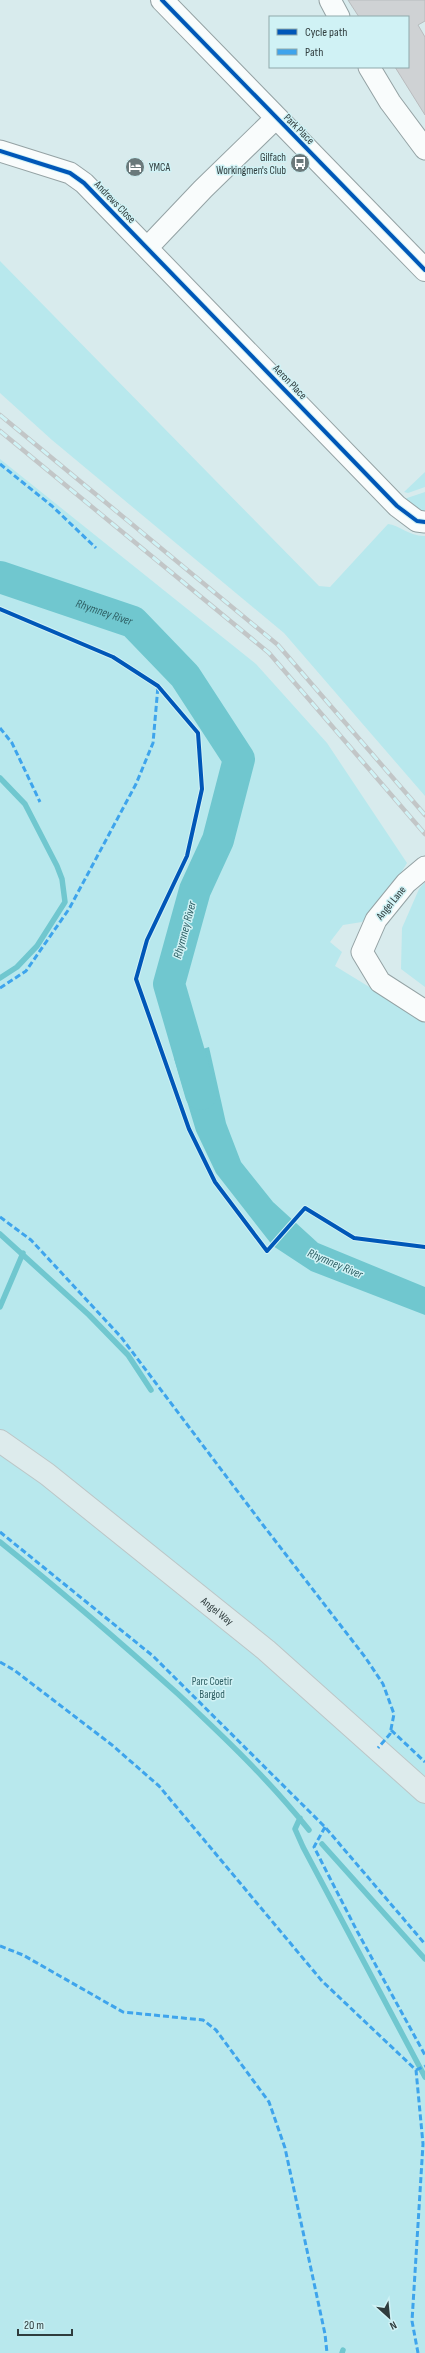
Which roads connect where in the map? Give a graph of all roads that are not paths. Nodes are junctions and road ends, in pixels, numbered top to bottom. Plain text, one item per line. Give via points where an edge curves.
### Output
1 (162, 0) edge
2 (330, 0) edge
3 (338, 16) edge
4 (370, 68) edge
5 (276, 118) junction
6 (425, 149) edge
7 (0, 151) edge
8 (147, 248) junction
9 (425, 270) edge
10 (425, 522) edge
11 (425, 867) edge
12 (425, 1011) edge
13 (0, 1441) edge
14 (425, 1792) edge

1 - 5 street, Park Place
2 - 3 street
4 - 6 street via 390,102
5 - 8 street via 203,188
5 - 9 street, Park Place
7 - 8 street, Andrews Close via 70,173 84,183
8 - 10 street, Aeron Place via 397,506 417,521
11 - 12 street, Angel Lane via 406,883 376,920 362,952 380,982
13 - 14 main road, Angel Way via 47,1474 266,1650

